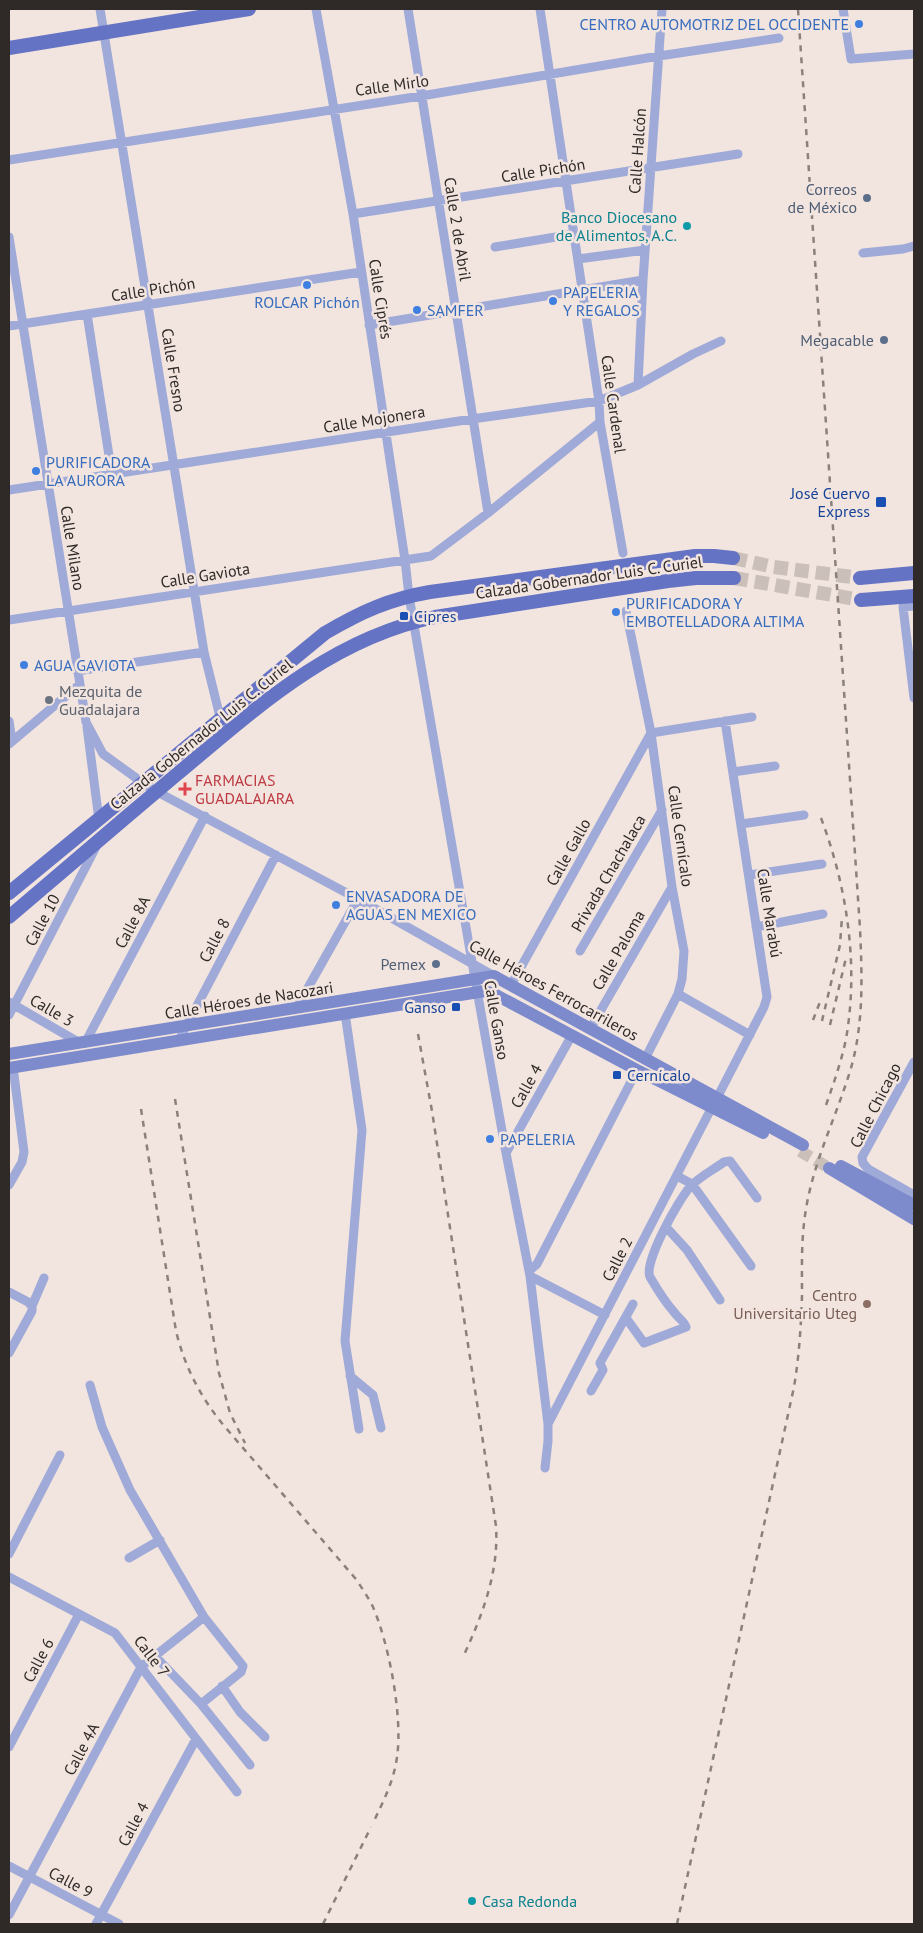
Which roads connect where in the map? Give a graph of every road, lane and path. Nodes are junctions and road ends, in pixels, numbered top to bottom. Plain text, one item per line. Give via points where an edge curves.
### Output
1 (100, 9) edge
2 (249, 9) edge
3 (316, 9) edge
4 (408, 9) edge
5 (540, 9) edge
6 (662, 9) edge
7 (843, 9) edge
8 (104, 33) junction
9 (779, 38) dead end
10 (9, 48) edge
11 (914, 54) edge
12 (659, 56) junction
13 (550, 75) junction
14 (421, 96) junction
15 (335, 109) junction
16 (122, 143) junction
17 (738, 154) dead end
18 (9, 160) edge
19 (651, 168) junction
20 (566, 182) junction
21 (439, 202) junction
22 (352, 214) junction
23 (574, 234) junction
24 (9, 237) edge
25 (914, 246) edge
26 (494, 247) dead end
27 (645, 250) junction
28 (863, 253) dead end
29 (578, 259) junction
30 (361, 272) junction
31 (642, 280) junction
32 (583, 290) junction
33 (149, 305) junction
34 (456, 311) junction
35 (86, 314) junction
36 (22, 324) junction
37 (370, 324) junction
38 (9, 326) edge
39 (721, 341) dead end
40 (638, 385) junction
41 (599, 401) junction
42 (472, 419) junction
43 (600, 422) junction
44 (386, 433) junction
45 (175, 464) junction
46 (112, 474) junction
47 (47, 484) junction
48 (9, 490) edge
49 (488, 513) junction
50 (623, 552) dead end
51 (732, 558) tunnel mouth
52 (405, 560) junction
53 (914, 573) edge
54 (734, 578) tunnel mouth
55 (860, 578) tunnel mouth
56 (195, 592) junction
57 (409, 596) junction
58 (914, 596) edge
59 (862, 600) tunnel mouth
60 (914, 606) edge
61 (626, 611) dead end
62 (68, 612) junction
63 (9, 620) edge
64 (414, 621) junction
65 (204, 652) junction
66 (77, 671) junction
67 (914, 681) edge
68 (80, 685) junction
69 (914, 698) edge
70 (220, 717) junction
71 (752, 717) dead end
72 (725, 721) junction
73 (9, 722) edge
74 (86, 722) junction
75 (235, 725) junction
76 (651, 733) junction
77 (10, 743) edge
78 (775, 766) dead end
79 (733, 772) junction
80 (142, 782) junction
81 (157, 791) junction
82 (662, 810) junction
83 (804, 815) dead end
84 (205, 816) junction
85 (99, 820) junction
86 (741, 824) junction
87 (101, 838) junction
88 (276, 855) junction
89 (822, 864) dead end
90 (749, 875) junction
91 (672, 887) junction
92 (9, 893) edge
93 (358, 899) junction
94 (823, 914) dead end
95 (9, 917) edge
96 (756, 927) junction
97 (580, 951) dead end
98 (472, 962) junction
99 (494, 976) junction
100 (511, 985) junction
101 (476, 986) junction
102 (678, 994) junction
103 (11, 1003) edge
104 (296, 1009) junction
105 (346, 1013) junction
106 (9, 1015) edge
107 (185, 1026) junction
108 (590, 1029) junction
109 (572, 1035) junction
110 (750, 1035) junction
111 (179, 1040) junction
112 (82, 1043) junction
113 (9, 1054) edge
114 (645, 1059) junction
115 (914, 1062) edge
116 (11, 1068) edge
117 (637, 1070) junction
118 (714, 1103) junction
119 (802, 1148) tunnel mouth
120 (506, 1153) junction
121 (677, 1176) junction
122 (692, 1184) junction
123 (9, 1185) edge
124 (914, 1195) edge
125 (757, 1198) dead end
126 (914, 1205) edge
127 (914, 1219) edge
128 (666, 1228) junction
129 (751, 1266) dead end
130 (530, 1273) junction
131 (44, 1278) dead end
132 (9, 1292) edge
133 (720, 1300) dead end
134 (634, 1304) dead end
135 (32, 1306) junction
136 (605, 1314) junction
137 (626, 1318) junction
138 (9, 1353) edge
139 (350, 1376) junction
140 (90, 1384) dead end
141 (591, 1391) dead end
142 (548, 1424) junction
143 (381, 1428) dead end
144 (359, 1429) dead end
145 (60, 1455) dead end
146 (545, 1468) dead end
147 (160, 1540) junction
148 (9, 1554) edge
149 (129, 1558) dead end
150 (9, 1577) edge
151 (79, 1614) junction
152 (204, 1617) junction
153 (155, 1656) junction
154 (141, 1667) junction
155 (222, 1686) junction
156 (201, 1704) junction
157 (264, 1737) dead end
158 (196, 1739) junction
159 (9, 1747) edge
160 (250, 1765) dead end
161 (237, 1792) dead end
162 (9, 1866) edge
163 (29, 1877) junction
164 (101, 1915) junction
165 (9, 1916) edge
166 (96, 1924) edge
167 (119, 1924) edge

1 - 8 street, Calle Fresno
2 - 8 main road
3 - 15 street, Calle Ciprés
4 - 14 street, Calle 2 de Abril
5 - 13 street, Calle Cardenal
6 - 12 street, Calle Halcón
7 - 11 street via 851,59
8 - 10 main road
8 - 16 street, Calle Fresno
9 - 12 street, Calle Mirlo
12 - 13 street, Calle Mirlo
12 - 19 street, Calle Halcón
13 - 14 street, Calle Mirlo
13 - 20 street, Calle Cardenal
14 - 15 street, Calle Mirlo
14 - 21 street, Calle 2 de Abril
15 - 16 street, Calle Mirlo
15 - 22 street, Calle Ciprés
16 - 18 street, Calle Mirlo
16 - 33 street, Calle Fresno
17 - 19 street, Calle Pichón
19 - 20 street, Calle Pichón
19 - 27 street, Calle Halcón
20 - 21 street, Calle Pichón
20 - 23 street, Calle Cardenal
21 - 22 street, Calle Pichón
21 - 34 street, Calle 2 de Abril
22 - 30 street, Calle Ciprés
23 - 26 street
23 - 29 street, Calle Cardenal
24 - 36 street, Calle Milano
25 - 28 street
27 - 29 street
27 - 31 street, Calle Halcón
29 - 32 street, Calle Cardenal
30 - 33 street, Calle Pichón
30 - 37 street, Calle Ciprés
31 - 32 street
31 - 40 street, Calle Halcón
32 - 34 street
32 - 41 street, Calle Cardenal
33 - 35 street, Calle Pichón
33 - 45 street, Calle Fresno
34 - 37 street
34 - 42 street, Calle 2 de Abril
35 - 36 street, Calle Pichón
35 - 46 street
36 - 38 street, Calle Pichón
36 - 47 street, Calle Milano
37 - 44 street, Calle Ciprés
39 - 40 street, Calle Mojonera
40 - 41 street, Calle Mojonera
41 - 42 street, Calle Mojonera
41 - 43 street, Calle Cardenal
42 - 44 street, Calle Mojonera
42 - 49 street, Calle 2 de Abril
43 - 49 street, Calle Gaviota
43 - 50 street, Calle Cardenal
44 - 45 street, Calle Mojonera
44 - 52 street, Calle Ciprés
45 - 46 street, Calle Mojonera
45 - 56 street, Calle Fresno
46 - 47 street, Calle Mojonera
47 - 48 street, Calle Mojonera
47 - 62 street, Calle Milano
49 - 52 street, Calle Gaviota via 431,556
51 - 57 main road, Calzada Gobernador Luis C. Curiel via 695,556
52 - 56 street, Calle Gaviota
52 - 57 street, Calle Ciprés
53 - 55 main road
54 - 64 main road, Calzada Gobernador Luis C. Curiel via 668,581
56 - 62 street, Calle Gaviota
56 - 65 street, Calle Fresno
57 - 64 street, Calle Ganso
57 - 70 main road, Calzada Gobernador Luis C. Curiel via 356,614 325,633
58 - 59 main road
60 - 67 street via 903,607
61 - 76 street, Calle Cernícalo
62 - 63 street, Calle Gaviota
62 - 66 street, Calle Milano
64 - 75 main road, Calzada Gobernador Luis C. Curiel via 362,640 316,664
64 - 98 street, Calle Ganso
65 - 66 street
65 - 70 street, Calle Fresno
66 - 68 street, Calle Milano
67 - 69 street
68 - 74 street, Calle Milano
68 - 77 street
70 - 75 street
70 - 80 main road, Calzada Gobernador Luis C. Curiel
71 - 72 street
72 - 76 street
72 - 79 street, Calle Marabú
73 - 77 street
74 - 80 street, Calle Milano via 103,754
74 - 85 street
75 - 81 main road, Calzada Gobernador Luis C. Curiel
76 - 82 street, Calle Cernícalo
76 - 100 street, Calle Gallo
78 - 79 street
79 - 86 street, Calle Marabú
80 - 81 street, Calle Milano
80 - 85 main road, Calzada Gobernador Luis C. Curiel
81 - 84 street, Calle Héroes Ferrocarrileros
81 - 87 main road, Calzada Gobernador Luis C. Curiel
82 - 91 street, Calle Cernícalo
82 - 97 street, Privada Chachalaca
83 - 86 street
84 - 88 street, Calle Héroes Ferrocarrileros
84 - 112 street, Calle 8A
85 - 92 main road, Calzada Gobernador Luis C. Curiel
86 - 90 street, Calle Marabú
87 - 95 main road, Calzada Gobernador Luis C. Curiel
87 - 103 street, Calle 10
88 - 93 street, Calle Héroes Ferrocarrileros
88 - 107 street, Calle 8
89 - 90 street
90 - 96 street, Calle Marabú
91 - 102 street, Calle Cernícalo via 684,951
91 - 108 street, Calle Paloma
93 - 98 street, Calle Héroes Ferrocarrileros
93 - 104 street
94 - 96 street
96 - 110 street, Calle Marabú via 767,997
98 - 99 street, Calle Héroes Ferrocarrileros
98 - 101 street, Calle Ganso
99 - 100 main road, Calle Héroes Ferrocarrileros
99 - 101 main road, Calle Héroes de Nacozari
100 - 108 main road, Calle Héroes Ferrocarrileros
101 - 104 main road, Calle Héroes de Nacozari
101 - 105 main road, Calle Héroes de Nacozari
101 - 109 main road, Calle Héroes Ferrocarrileros
101 - 120 street, Calle Ganso
102 - 110 street
102 - 114 street, Calle Cernícalo
103 - 106 street, Calle 10
103 - 112 street, Calle 3
104 - 107 main road, Calle Héroes de Nacozari
105 - 111 main road, Calle Héroes de Nacozari
105 - 139 street via 362,1130 345,1342
107 - 111 street, Calle 8
107 - 112 main road, Calle Héroes de Nacozari
108 - 114 main road, Calle Héroes Ferrocarrileros
109 - 117 main road, Calle Héroes Ferrocarrileros
109 - 120 street, Calle 4
110 - 118 street, Calle Marabú
111 - 116 main road, Calle Héroes de Nacozari
112 - 113 main road, Calle Héroes de Nacozari
114 - 118 main road, Calle Héroes Ferrocarrileros
115 - 124 street, Calle Chicago via 862,1157 868,1169
116 - 123 street via 24,1152
117 - 118 main road, Calle Héroes Ferrocarrileros
117 - 130 street
118 - 119 main road, Calle Héroes Ferrocarrileros
118 - 121 street, Calle 2
120 - 130 street, Calle Ganso
121 - 122 street
121 - 136 street, Calle 2
122 - 125 street via 730,1161
122 - 128 street via 683,1194
122 - 129 street
126 - 127 main road via 831,1164
128 - 133 street via 687,1250
128 - 137 street via 648,1272 686,1327 644,1343
130 - 136 street
130 - 142 street, Calle Ganso
131 - 135 street
132 - 135 street
134 - 137 street
135 - 138 street via 32,1312
136 - 142 street, Calle 2
137 - 141 street via 600,1363 603,1370
139 - 143 street via 374,1395
139 - 144 street
140 - 147 street via 113,1454
142 - 146 street, Calle Ganso
145 - 148 street
147 - 149 street
147 - 152 street
150 - 151 street, Calle 7
151 - 154 street, Calle 7 via 115,1633
151 - 159 street, Calle 6
152 - 153 street, Calle 4A
152 - 155 street via 243,1666 241,1672
153 - 154 street, Calle 4A
153 - 156 street
154 - 158 street, Calle 7
154 - 163 street, Calle 4A
155 - 156 street
155 - 157 street via 240,1712
156 - 160 street
158 - 161 street, Calle 7
158 - 164 street, Calle 4
162 - 163 street, Calle 9
163 - 164 street, Calle 9
163 - 165 street, Calle 4A
164 - 166 street, Calle 4
164 - 167 street, Calle 9

